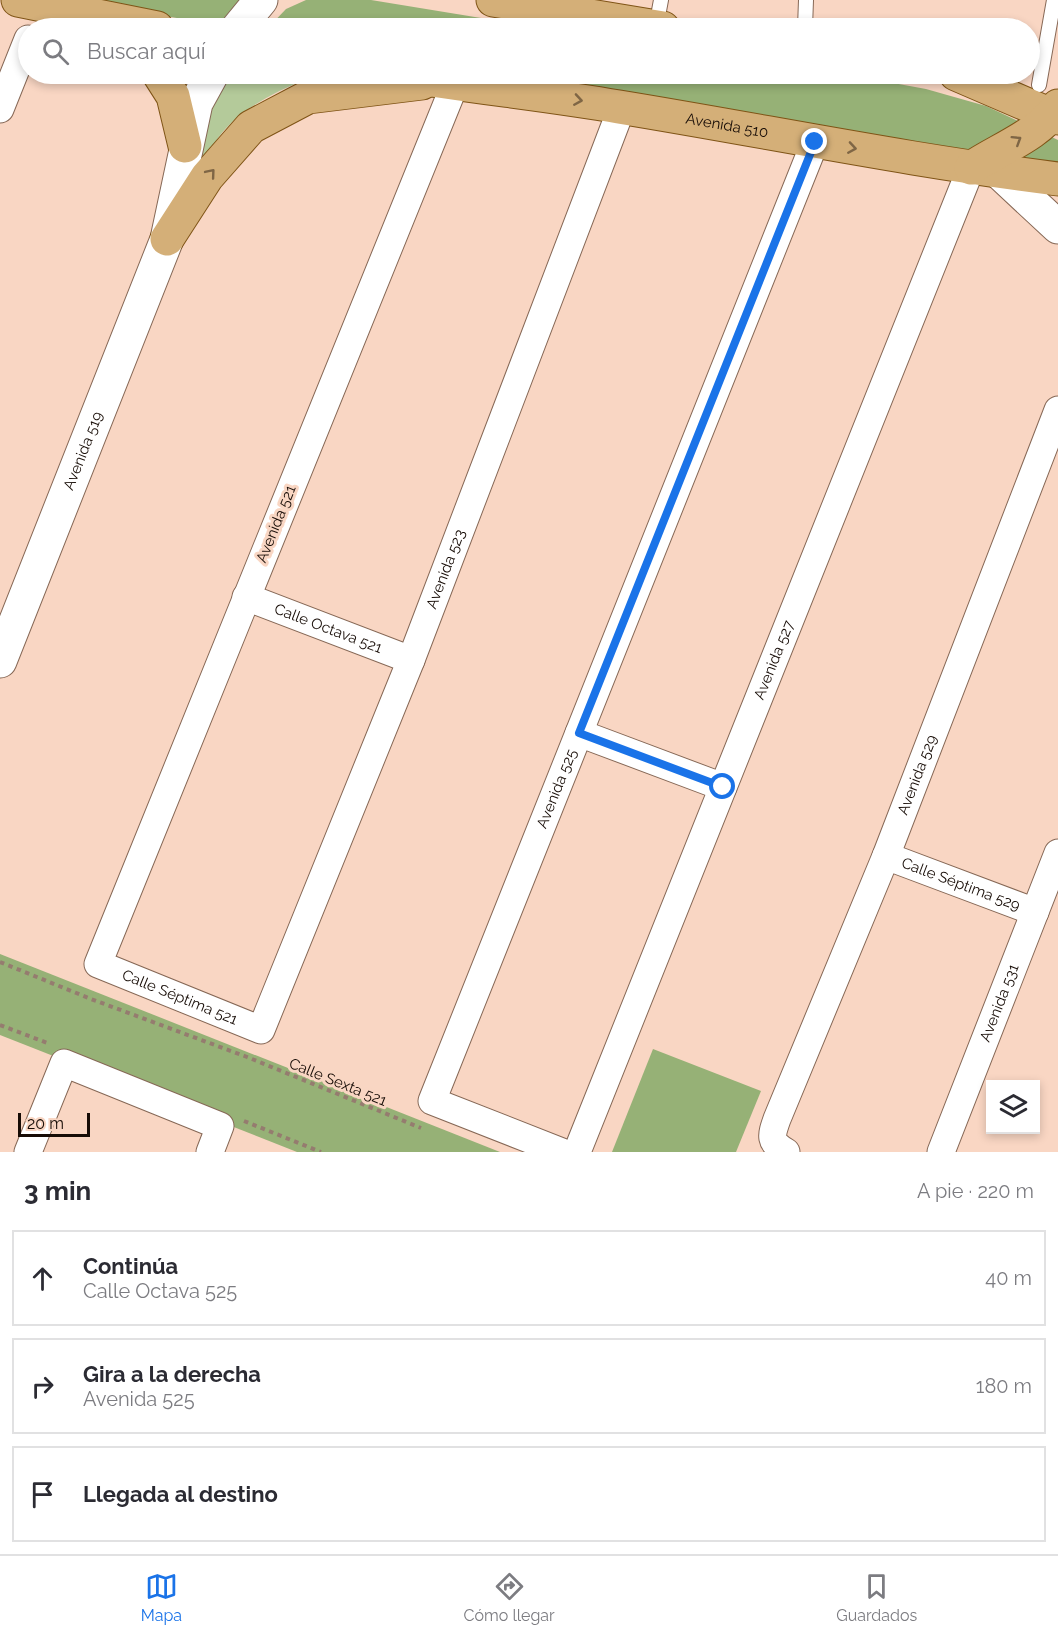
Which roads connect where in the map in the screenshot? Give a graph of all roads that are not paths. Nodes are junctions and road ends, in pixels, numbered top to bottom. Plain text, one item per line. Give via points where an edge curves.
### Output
1 (261, 0) edge
2 (493, 0) edge
3 (806, 0) edge
4 (1054, 0) edge
5 (31, 11) edge
6 (75, 18) edge
7 (246, 18) edge
8 (540, 18) edge
9 (805, 18) edge
10 (18, 64) edge
11 (165, 84) edge
12 (206, 84) edge
13 (428, 84) edge
14 (445, 84) edge
15 (537, 84) edge
16 (991, 84) edge
17 (998, 84) edge
18 (1053, 102) edge
19 (622, 107) junction
20 (0, 109) edge
21 (815, 142) junction
22 (185, 146) junction
23 (985, 170) junction
24 (1058, 179) edge
25 (1058, 226) edge
26 (167, 239) junction
27 (1058, 410) edge
28 (246, 597) junction
29 (411, 660) junction
30 (0, 661) edge
31 (579, 733) junction
32 (723, 787) junction
33 (1058, 853) edge
34 (886, 856) junction
35 (1035, 912) junction
36 (98, 964) joint
37 (261, 1030) joint
38 (779, 1145) edge
39 (28, 1152) edge
40 (210, 1152) edge
41 (562, 1152) edge
42 (577, 1152) edge
43 (941, 1152) edge

1 - 7 street
2 - 8 main road
3 - 9 lane
4 - 18 lane
5 - 6 main road
10 - 20 street
11 - 22 main road via 173,96
12 - 22 street, Avenida 519 via 196,103
26 -> 13 main road via 207,177 251,127 308,97
14 - 28 street, Avenida 521
15 -> 19 main road, Avenida 510
16 - 18 main road
17 - 18 main road
23 -> 18 main road
19 - 21 main road, Avenida 510
19 - 29 street, Avenida 523
21 -> 23 main road, Avenida 510
21 - 31 street, Avenida 525
22 - 26 street, Avenida 519
23 - 24 main road, Avenida 510
23 - 25 street
23 - 32 street, Avenida 527
26 - 30 street, Avenida 519
27 - 34 street, Avenida 529
28 - 29 street, Calle Octava 521
28 - 36 street, Avenida 521
29 - 37 street, Avenida 523
31 - 32 street
31 - 41 street, Avenida 525 via 432,1101
32 - 42 street, Avenida 527
33 - 35 street, Avenida 531
34 - 35 street, Calle Séptima 529
34 - 38 street, Avenida 529 via 777,1119
35 - 43 street, Avenida 531
36 - 37 street, Calle Séptima 521
39 - 40 street via 61,1056 228,1122

